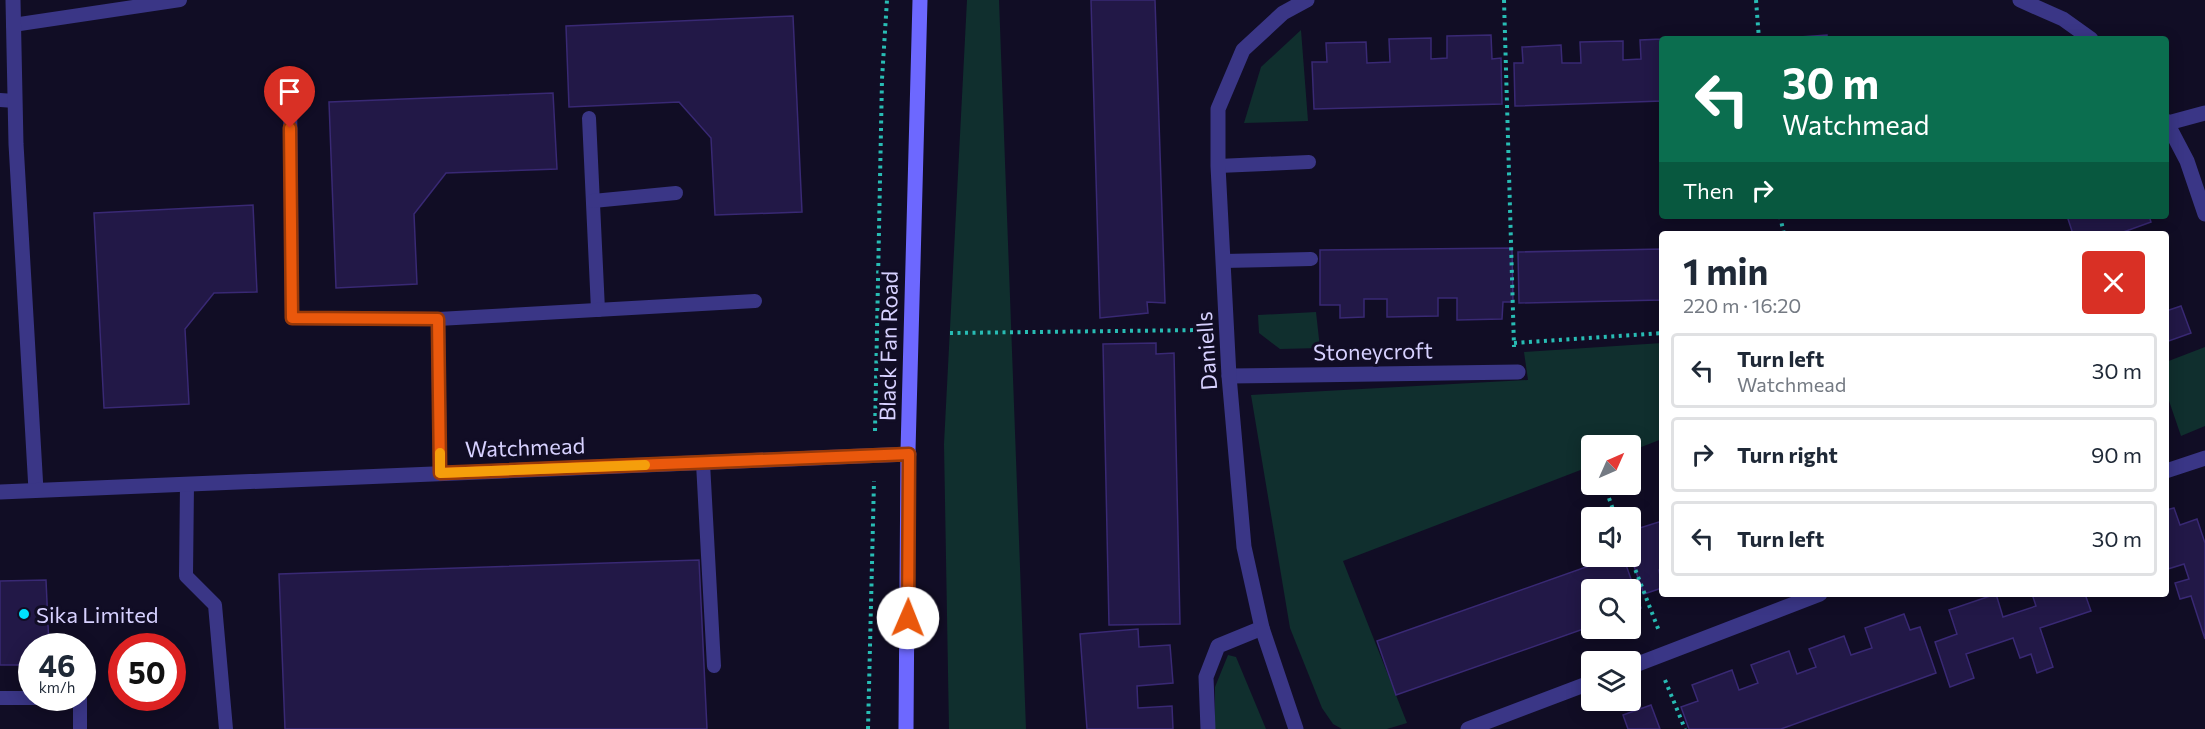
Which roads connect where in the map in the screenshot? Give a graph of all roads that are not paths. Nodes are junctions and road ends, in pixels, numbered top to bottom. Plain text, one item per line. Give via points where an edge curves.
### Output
1 (13, 0) edge
2 (180, 0) edge
3 (920, 0) edge
4 (1307, 0) edge
5 (2020, 0) edge
6 (1279, 7) edge
7 (13, 25) junction
8 (2087, 36) edge
9 (290, 85) dead end
10 (7, 100) edge
11 (2205, 112) edge
12 (589, 118) dead end
13 (2169, 121) edge
14 (2169, 126) edge
15 (1309, 162) dead end
16 (1218, 166) junction
17 (676, 193) dead end
18 (593, 201) junction
19 (2205, 214) edge
20 (1311, 259) dead end
21 (1223, 261) junction
22 (754, 301) dead end
23 (598, 310) junction
24 (438, 319) junction
25 (1518, 372) road end
26 (1229, 376) junction
27 (909, 454) junction
28 (2205, 458) edge
29 (703, 463) junction
30 (2169, 470) edge
31 (440, 473) junction
32 (187, 484) junction
33 (36, 490) junction
34 (0, 492) edge
35 (1812, 597) edge
36 (1262, 628) junction
37 (1641, 663) edge
38 (714, 666) dead end
39 (1581, 686) edge
40 (0, 698) edge
41 (18, 698) edge
42 (80, 711) edge
43 (80, 729) edge
44 (226, 729) edge
45 (906, 729) edge
46 (1208, 729) edge
47 (1296, 729) edge
48 (1468, 729) edge

1 - 7 street
2 - 7 lane
3 - 27 main road, Black Fan Road
4 - 6 street, Daniells
5 - 8 street via 2063,19
6 - 16 street, Daniells via 1243,50 1218,109
7 - 10 street
9 - 24 lane via 292,318
10 - 33 street
11 - 13 street
12 - 18 lane
14 - 19 street via 2187,161
15 - 16 lane
16 - 21 street, Daniells
17 - 18 lane
18 - 23 lane
20 - 21 lane
21 - 26 street, Daniells
22 - 23 lane
23 - 24 lane
24 - 31 lane
25 - 26 street, Stoneycroft
26 - 36 street, Daniells via 1244,547
27 - 29 street, Watchmead
27 - 45 main road, Black Fan Road
28 - 30 street
29 - 31 street, Watchmead
29 - 38 lane
31 - 32 street, Watchmead
32 - 33 street, Watchmead
32 - 44 lane via 186,576 215,605
33 - 34 street, Watchmead
35 - 37 street
36 - 46 street via 1218,646 1206,677
36 - 47 street, Daniells
39 - 48 street
40 - 41 lane
42 - 43 lane

